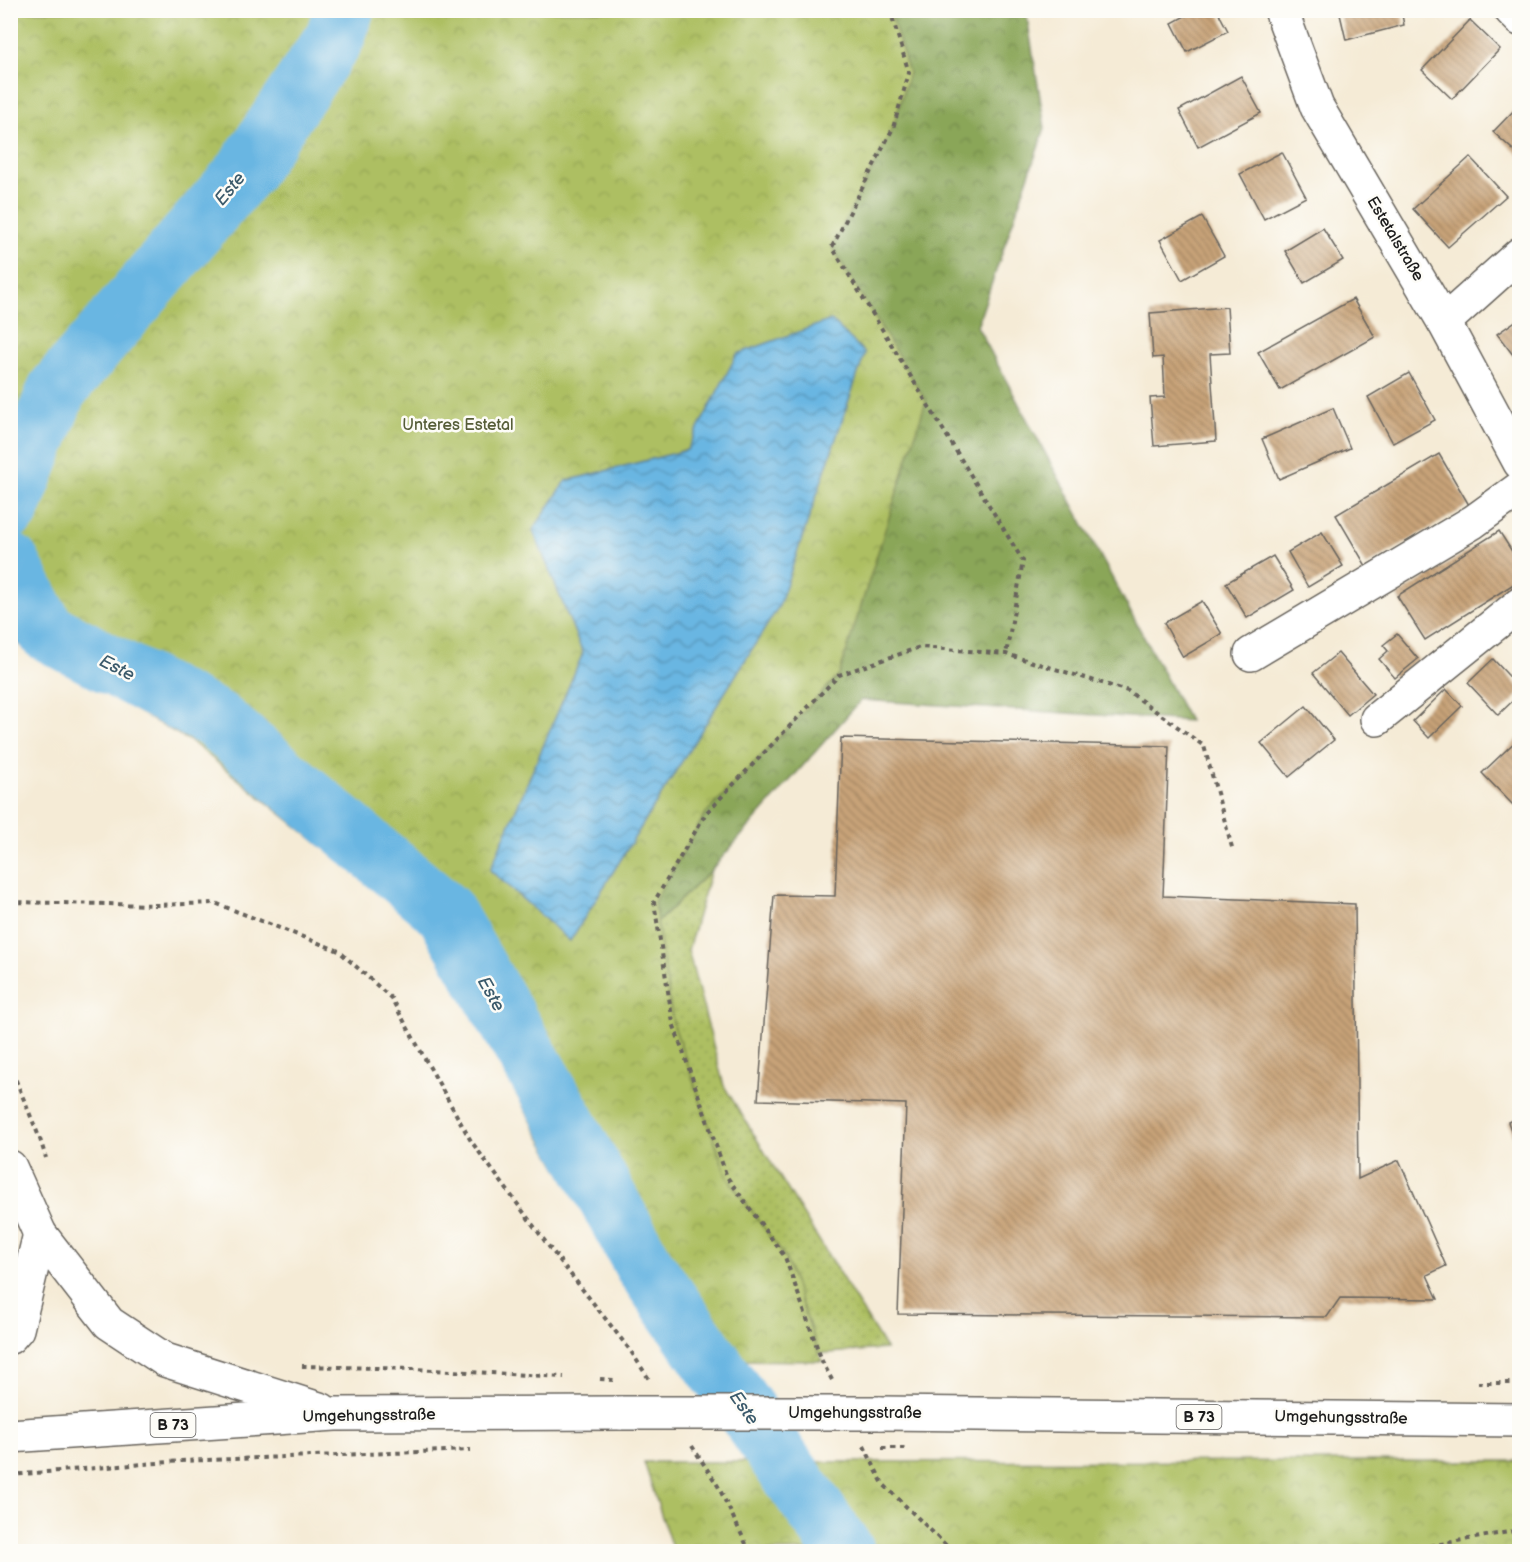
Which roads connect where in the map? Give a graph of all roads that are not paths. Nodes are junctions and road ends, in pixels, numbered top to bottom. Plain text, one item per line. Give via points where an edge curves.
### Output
1 (1281, 10) edge
2 (1511, 10) edge
3 (1520, 19) edge
4 (1520, 254) edge
5 (1444, 322) junction
6 (1520, 463) edge
7 (1520, 488) edge
8 (1520, 604) edge
9 (1251, 654) dead end
10 (1377, 719) dead end
11 (10, 1167) edge
12 (40, 1234) junction
13 (10, 1336) edge
14 (335, 1414) junction
15 (1520, 1420) edge
16 (10, 1436) edge

1 - 5 main road, Estetalstraße via 1317,107
2 - 3 main road
4 - 5 main road
5 - 6 main road, Estetalstraße
7 - 9 main road via 1473,522
8 - 10 main road
11 - 12 main road
12 - 13 main road via 17,1329
12 - 14 main road via 109,1323 165,1360
14 - 15 main road, Umgehungsstraße / B 73, bridge via 879,1413
14 - 16 main road, Umgehungsstraße / B 73

